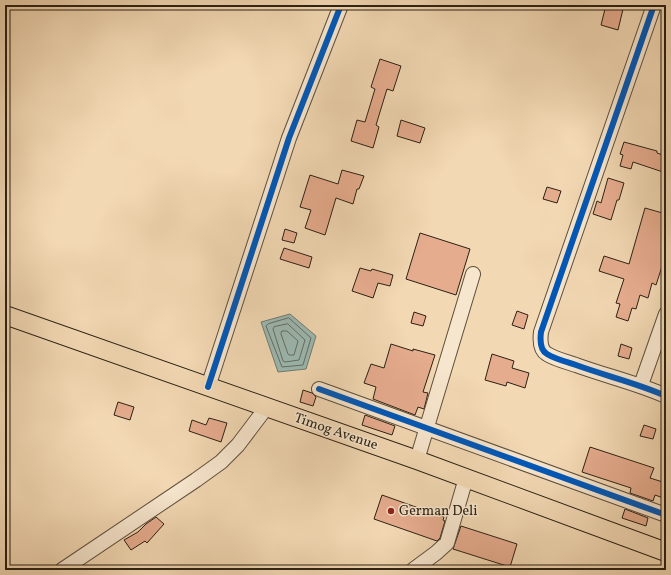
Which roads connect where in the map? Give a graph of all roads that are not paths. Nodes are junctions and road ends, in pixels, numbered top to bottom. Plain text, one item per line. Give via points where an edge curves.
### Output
1 (342, 5) edge
2 (654, 5) edge
3 (473, 274) dead end
4 (666, 314) edge
5 (5, 315) edge
6 (641, 385) junction
7 (208, 387) junction
8 (319, 389) dead end
9 (666, 396) edge
10 (266, 408) junction
11 (426, 429) junction
12 (417, 460) junction
13 (466, 478) junction
14 (666, 514) edge
15 (666, 552) edge
16 (62, 570) edge
17 (413, 570) edge

1 - 7 street via 289,138
2 - 6 street via 540,338 540,344 546,354
3 - 11 street
4 - 6 street
5 - 7 main road, Timog Avenue
6 - 9 street
7 - 10 main road, Timog Avenue
8 - 11 street
10 - 12 main road, Timog Avenue
10 - 16 street via 238,445 221,462
11 - 12 street
11 - 14 street
12 - 13 main road, Timog Avenue
13 - 15 main road, Timog Avenue
13 - 17 street via 447,543

